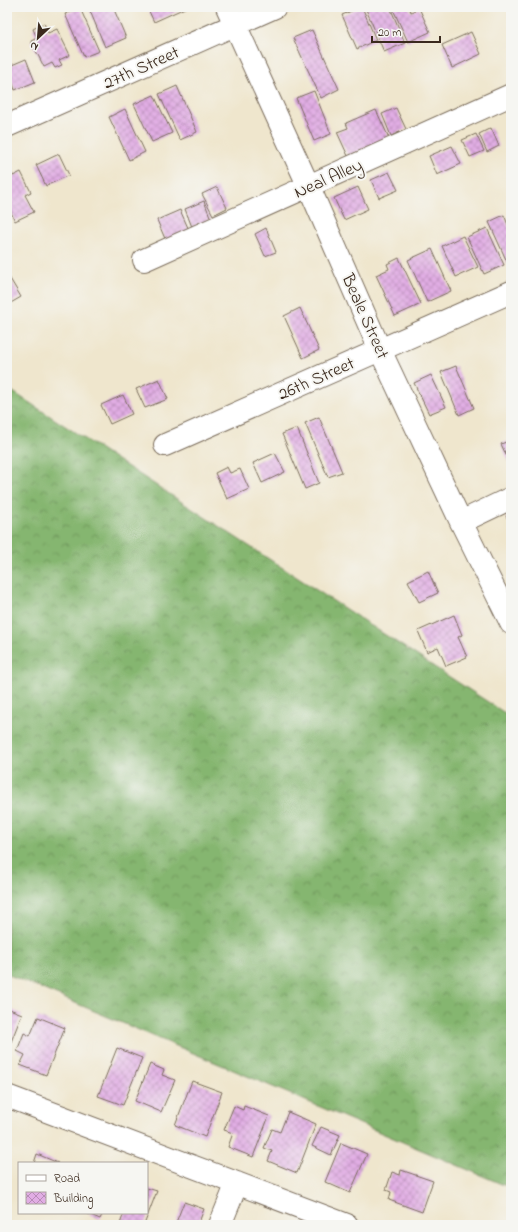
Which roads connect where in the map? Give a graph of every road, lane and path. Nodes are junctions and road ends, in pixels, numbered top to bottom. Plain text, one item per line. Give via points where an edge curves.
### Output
1 (275, 7) edge
2 (231, 16) edge
3 (511, 95) edge
4 (7, 126) edge
5 (309, 187) junction
6 (144, 260) dead end
7 (511, 292) edge
8 (380, 350) junction
9 (165, 445) dead end
10 (511, 498) edge
11 (461, 522) junction
12 (511, 623) edge
13 (7, 1096) edge
14 (237, 1183) junction
15 (220, 1225) edge
16 (347, 1225) edge

1 - 2 street, 27th Street
2 - 4 street, 27th Street
2 - 5 street, Beale Street
3 - 5 street, Neal Alley
5 - 6 street, Neal Alley
5 - 8 street, Beale Street
7 - 8 street, 26th Street
8 - 9 street, 26th Street
8 - 11 street, Beale Street
10 - 11 street
11 - 12 street, Beale Street
13 - 14 street
14 - 15 street
14 - 16 street

